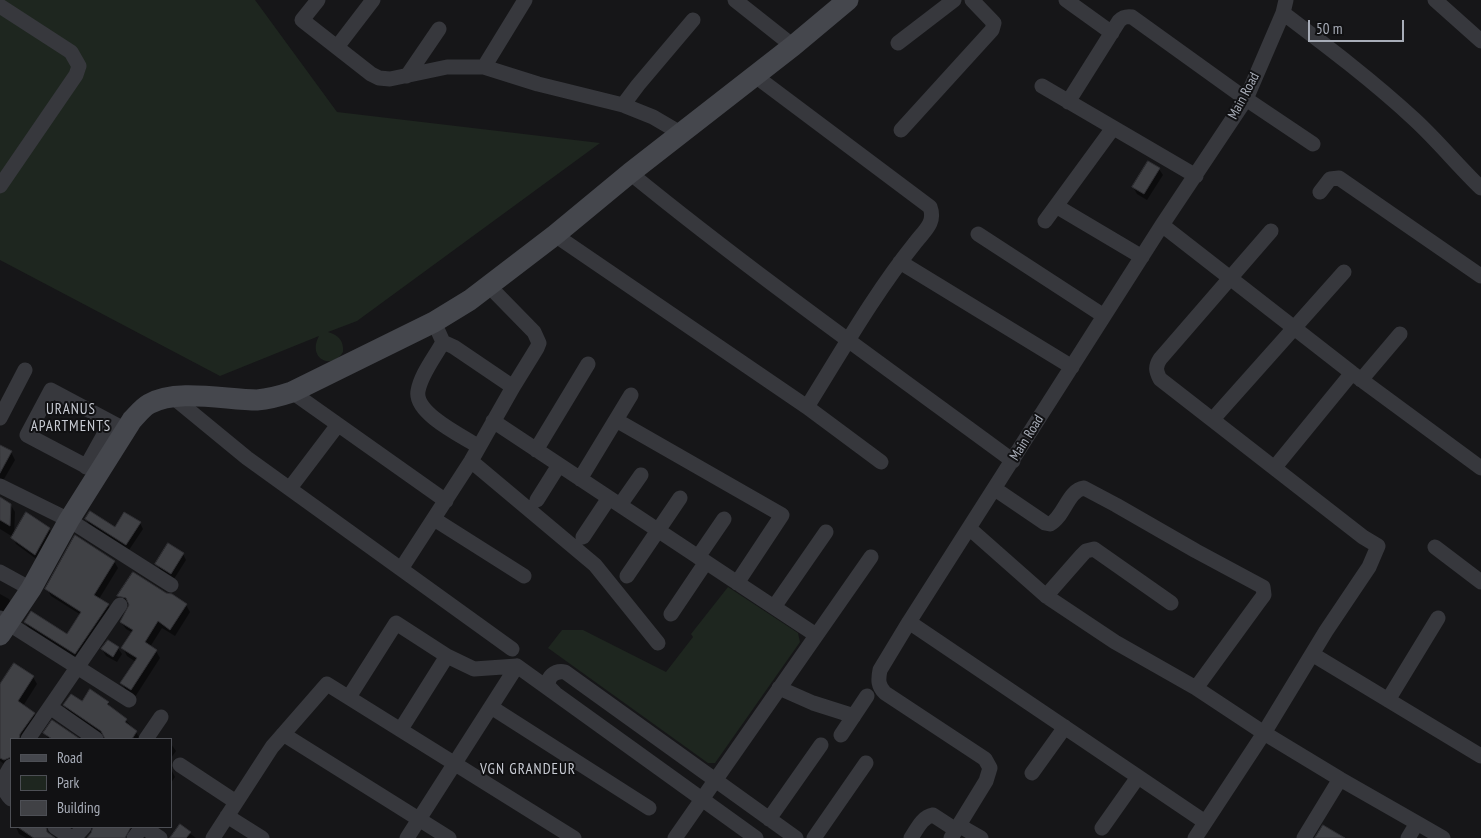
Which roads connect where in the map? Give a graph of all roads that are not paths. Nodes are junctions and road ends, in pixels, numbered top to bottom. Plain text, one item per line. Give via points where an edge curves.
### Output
1 (318, 0) edge
2 (373, 0) edge
3 (525, 0) edge
4 (734, 0) edge
5 (848, 0) edge
6 (954, 0) edge
7 (972, 0) edge
8 (1066, 0) edge
9 (1435, 0) edge
10 (0, 6) edge
11 (1285, 6) edge
12 (693, 20) dead end
13 (439, 29) dead end
14 (1112, 33) junction
15 (1481, 41) edge
16 (898, 43) dead end
17 (793, 46) junction
18 (337, 47) junction
19 (484, 67) junction
20 (754, 75) junction
21 (407, 76) junction
22 (1042, 86) dead end
23 (1246, 99) junction
24 (1068, 102) junction
25 (623, 105) junction
26 (1113, 128) junction
27 (901, 130) dead end
28 (682, 134) junction
29 (1312, 144) dead end
30 (630, 173) junction
31 (1196, 176) junction
32 (0, 186) edge
33 (1481, 188) edge
34 (1320, 192) dead end
35 (1056, 206) junction
36 (1045, 221) dead end
37 (1162, 226) junction
38 (1270, 231) dead end
39 (978, 234) dead end
40 (555, 235) junction
41 (1142, 256) junction
42 (900, 262) junction
43 (1344, 272) dead end
44 (1481, 276) edge
45 (1229, 278) junction
46 (489, 286) junction
47 (1104, 316) junction
48 (434, 322) junction
49 (1294, 328) junction
50 (1400, 334) dead end
51 (848, 339) junction
52 (443, 342) junction
53 (588, 364) dead end
54 (1072, 367) junction
55 (25, 370) dead end
56 (1357, 377) junction
57 (513, 387) junction
58 (292, 392) junction
59 (631, 395) dead end
60 (174, 398) junction
61 (807, 407) junction
62 (0, 418) edge
63 (1213, 419) junction
64 (616, 420) junction
65 (493, 421) junction
66 (118, 426) junction
67 (337, 426) junction
68 (478, 446) junction
69 (536, 450) junction
70 (470, 461) junction
71 (1013, 461) junction
72 (880, 462) dead end
73 (559, 465) junction
74 (1275, 467) junction
75 (1481, 468) edge
76 (92, 470) junction
77 (641, 474) dead end
78 (580, 479) junction
79 (0, 486) edge
80 (290, 488) junction
81 (995, 489) junction
82 (680, 498) dead end
83 (537, 500) dead end
84 (446, 501) junction
85 (614, 502) junction
86 (434, 519) junction
87 (724, 519) dead end
88 (69, 520) junction
89 (969, 528) junction
90 (658, 530) junction
91 (826, 532) dead end
92 (583, 537) dead end
93 (1435, 547) dead end
94 (871, 556) dead end
95 (702, 560) junction
96 (401, 569) junction
97 (0, 572) edge
98 (524, 576) dead end
99 (627, 576) dead end
100 (1481, 582) edge
101 (737, 583) junction
102 (171, 585) dead end
103 (31, 589) junction
104 (1046, 596) junction
105 (1171, 603) dead end
106 (120, 605) dead end
107 (774, 607) junction
108 (671, 614) dead end
109 (1438, 618) dead end
110 (909, 622) junction
111 (2, 625) edge
112 (816, 635) junction
113 (658, 643) dead end
114 (512, 649) dead end
115 (1312, 654) junction
116 (447, 656) junction
117 (516, 666) junction
118 (77, 668) junction
119 (779, 688) junction
120 (1196, 688) junction
121 (556, 694) junction
122 (867, 696) dead end
123 (348, 697) junction
124 (129, 700) dead end
125 (1388, 700) junction
126 (491, 706) junction
127 (50, 707) junction
128 (854, 716) junction
129 (161, 717) dead end
130 (1064, 727) junction
131 (401, 729) junction
132 (1264, 733) junction
133 (283, 734) junction
134 (841, 735) dead end
135 (29, 738) edge
136 (95, 738) edge
137 (147, 738) edge
138 (821, 744) dead end
139 (1481, 756) edge
140 (455, 762) junction
141 (866, 763) dead end
142 (180, 766) dead end
143 (10, 768) edge
144 (1032, 773) dead end
145 (1138, 777) junction
146 (1340, 779) junction
147 (715, 780) junction
148 (10, 798) edge
149 (702, 799) junction
150 (236, 802) junction
151 (649, 808) dead end
152 (227, 816) junction
153 (769, 818) junction
154 (419, 819) junction
155 (1205, 822) junction
156 (1417, 823) junction
157 (57, 828) edge
158 (83, 828) edge
159 (144, 828) edge
160 (1102, 828) dead end
161 (956, 831) edge
162 (73, 838) edge
163 (160, 838) edge
164 (213, 838) edge
165 (262, 838) edge
166 (407, 838) edge
167 (449, 838) edge
168 (574, 838) edge
169 (675, 838) edge
170 (756, 838) edge
171 (796, 838) edge
172 (814, 838) edge
173 (911, 838) edge
174 (981, 838) edge
175 (1195, 838) edge
176 (1304, 838) edge
177 (1408, 838) edge
178 (1443, 838) edge

1 - 18 street via 302,20
2 - 18 street
3 - 19 street
4 - 17 street
5 - 17 street
6 - 16 street
7 - 27 street via 994,23 992,30
8 - 14 street
9 - 15 street
10 - 32 street via 71,52 79,66
11 - 23 street, Main Road
11 - 33 street via 1415,120
12 - 25 street
13 - 21 street
14 - 23 street via 1123,18 1132,17
14 - 24 street
17 - 20 street
18 - 21 street via 379,78
19 - 21 street via 447,67
19 - 25 street
20 - 28 street
20 - 42 street via 930,207 932,220
22 - 24 street
23 - 29 street
23 - 31 street, Main Road
24 - 26 street
25 - 28 street
26 - 31 street
26 - 35 street
28 - 30 street
30 - 40 street
30 - 51 street via 719,245
31 - 37 street, Main Road
34 - 44 street via 1330,179 1339,178
35 - 36 street
35 - 41 street
37 - 41 street, Main Road
37 - 45 street
38 - 45 street
39 - 47 street
40 - 46 street
40 - 61 street
41 - 47 street, Main Road
42 - 51 street
42 - 54 street
43 - 49 street
45 - 49 street
45 - 63 street via 1156,365 1160,379
46 - 48 street
46 - 57 street via 534,332 539,343
47 - 54 street, Main Road
48 - 52 street
48 - 58 street
49 - 56 street
49 - 63 street
50 - 56 street
51 - 61 street
51 - 71 street
52 - 57 street
52 - 68 street via 422,379 417,392 419,402 427,413
53 - 69 street
54 - 71 street, Main Road
55 - 62 street
56 - 74 street
56 - 75 street
57 - 65 street
58 - 60 street via 258,400 202,396
58 - 67 street
59 - 64 street
60 - 66 street via 149,404
60 - 80 street via 246,458
61 - 72 street
63 - 74 street
64 - 78 street
64 - 101 street via 782,515
65 - 68 street
65 - 69 street
66 - 76 street
66 - 76 street via 50,390 27,435
67 - 80 street
67 - 84 street
68 - 70 street
69 - 73 street
70 - 84 street
70 - 113 street via 595,565
71 - 81 street, Main Road
73 - 78 street
73 - 83 street
74 - 115 street via 1378,546 1369,567
76 - 88 street
77 - 85 street
78 - 85 street
79 - 88 street
80 - 96 street
81 - 89 street, Main Road
81 - 120 street via 1050,524 1057,520 1075,492 1084,488 1263,587 1264,595
82 - 90 street
84 - 86 street
85 - 90 street
85 - 92 street
86 - 96 street
86 - 98 street
87 - 95 street
88 - 102 street
88 - 103 street
89 - 104 street
89 - 110 street, Main Road
90 - 95 street
90 - 99 street
91 - 107 street
93 - 100 street
94 - 112 street
95 - 101 street
95 - 108 street
96 - 114 street
97 - 103 street
101 - 107 street
103 - 111 street
104 - 105 street via 1086,551 1094,550
104 - 120 street via 1115,642
106 - 118 street
107 - 112 street
109 - 125 street
110 - 130 street
110 - 161 street, Main Road via 880,670 879,684 885,693 985,759 990,768
111 - 118 street
112 - 119 street
115 - 125 street
115 - 132 street
116 - 117 street via 474,669
116 - 123 street via 396,623
116 - 131 street
117 - 121 street
117 - 126 street
118 - 124 street
118 - 127 street
119 - 128 street
119 - 147 street
120 - 132 street
121 - 147 street via 548,683 552,675 560,671
121 - 149 street
122 - 128 street
123 - 131 street
123 - 133 street via 327,684
125 - 139 street
126 - 140 street
126 - 151 street
127 - 135 street
127 - 136 street
128 - 134 street
129 - 137 street
130 - 144 street
130 - 145 street
131 - 140 street
132 - 146 street
132 - 155 street
133 - 150 street
133 - 154 street
138 - 153 street
140 - 154 street
140 - 168 street
141 - 172 street
142 - 150 street
143 - 148 street via 0,784
145 - 155 street
145 - 160 street
146 - 156 street
146 - 176 street
147 - 149 street
147 - 153 street
149 - 169 street
149 - 170 street
150 - 152 street
152 - 164 street
152 - 165 street
153 - 171 street
154 - 166 street
154 - 167 street
155 - 175 street
156 - 177 street
156 - 178 street
157 - 162 street
158 - 162 street
159 - 163 street
161 - 173 street via 933,815 923,820
161 - 174 street

